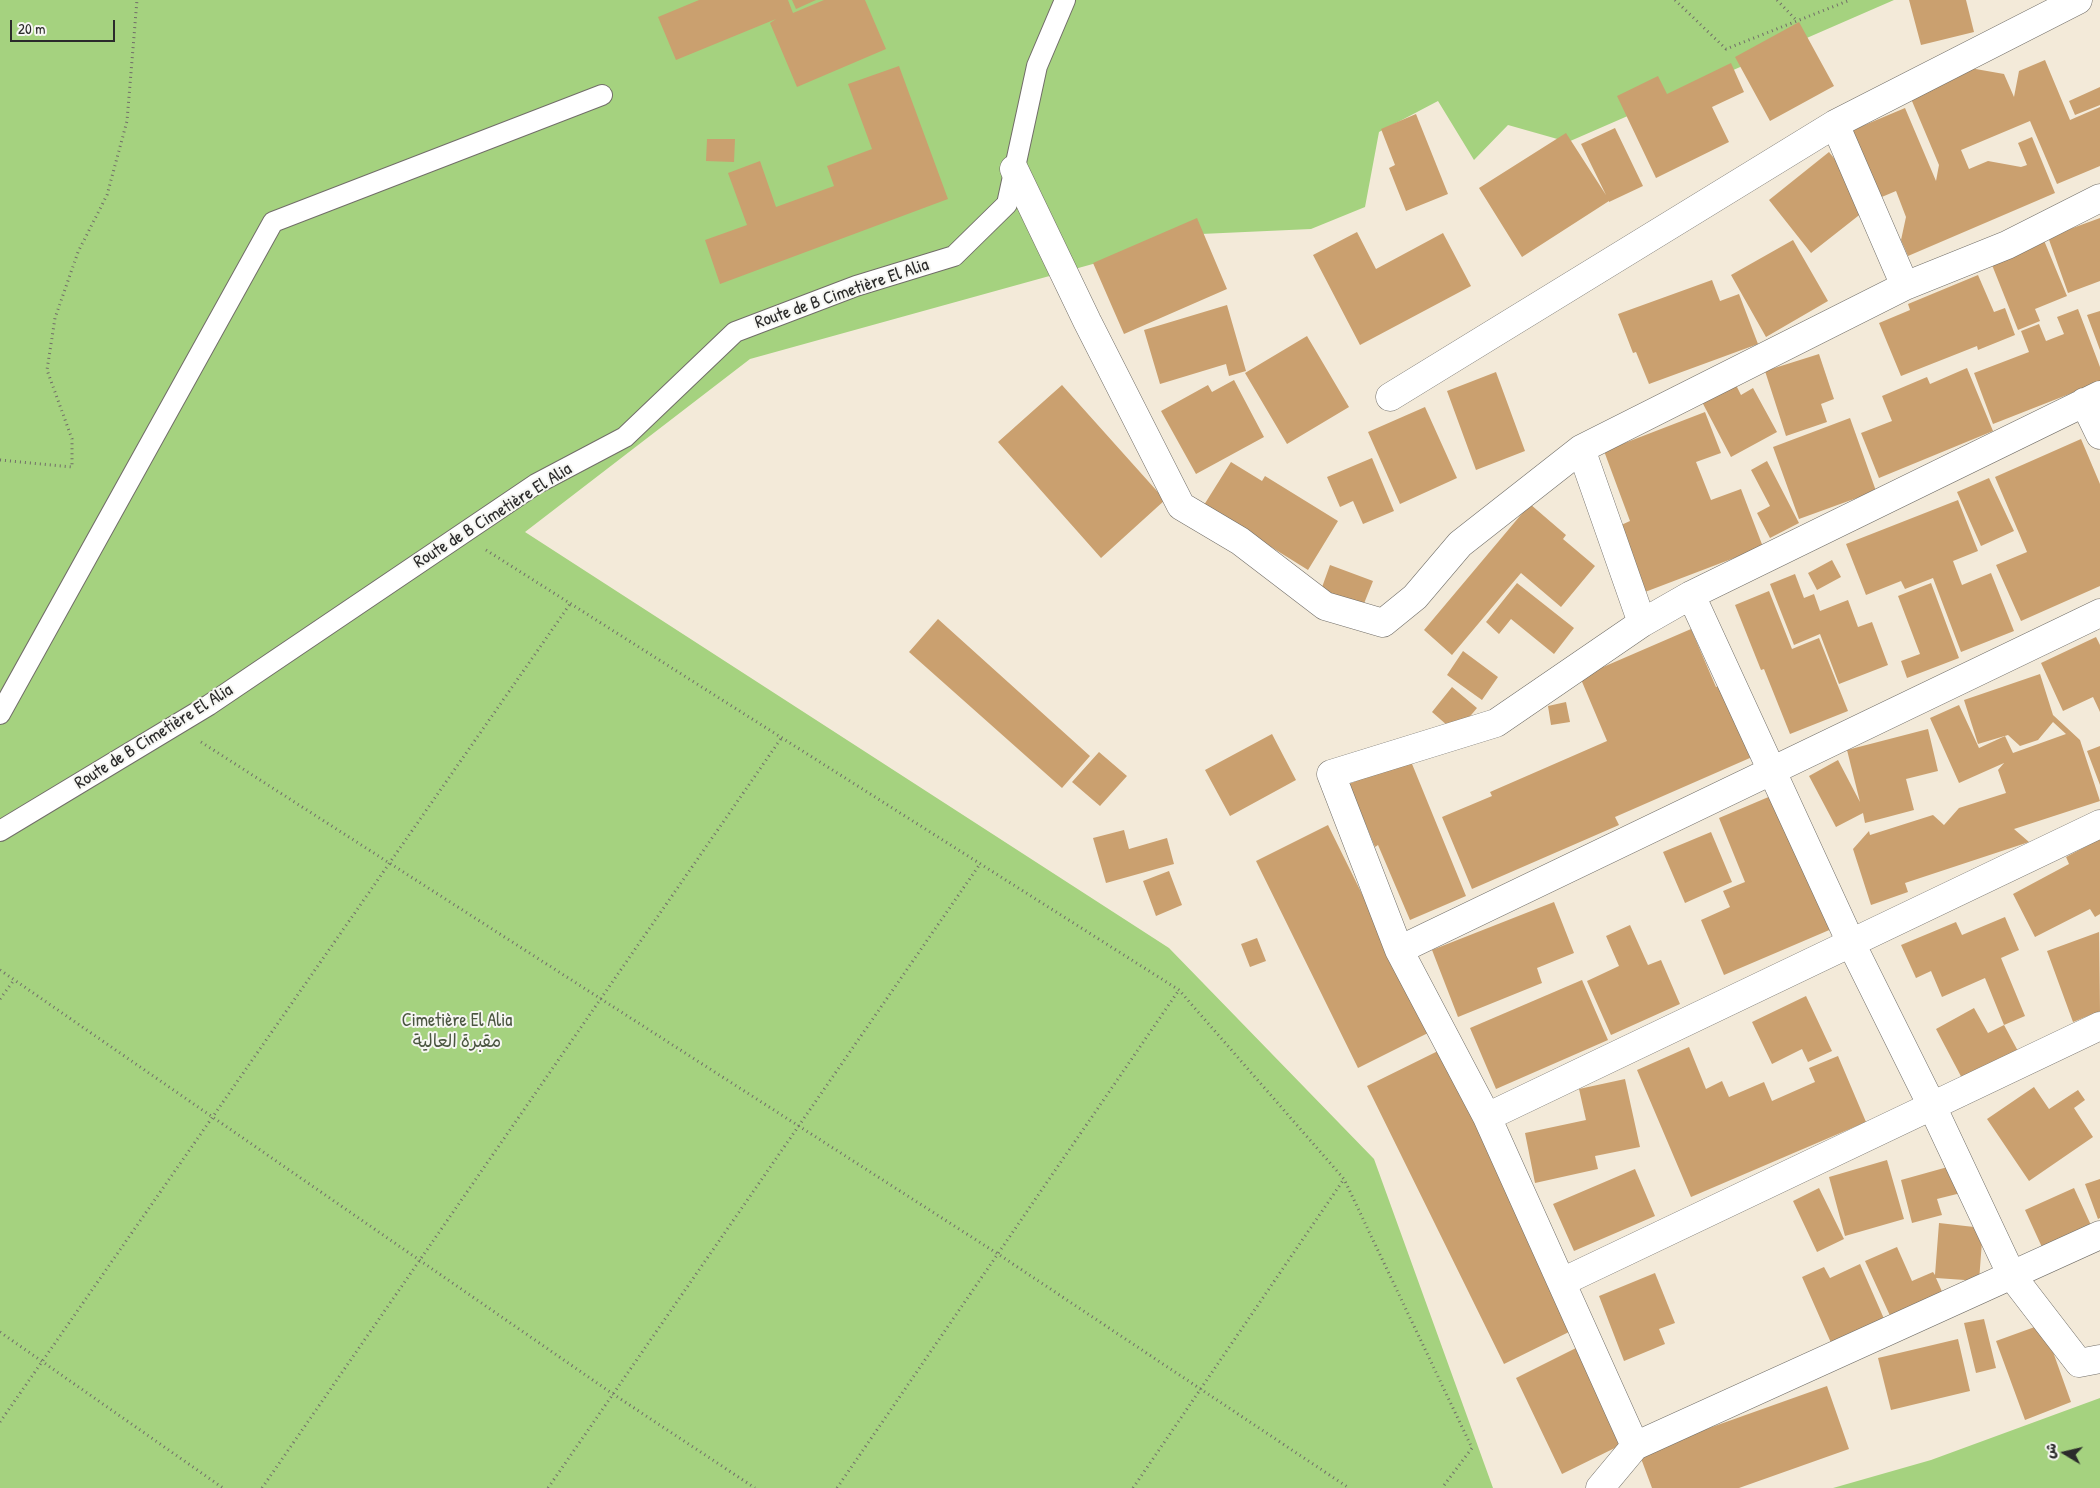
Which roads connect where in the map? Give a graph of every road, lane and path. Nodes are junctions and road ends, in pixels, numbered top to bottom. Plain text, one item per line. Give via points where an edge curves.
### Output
1 (137, 0) edge
2 (1065, 0) edge
3 (1675, 0) edge
4 (1777, 0) edge
5 (1850, 0) edge
6 (2078, 0) edge
7 (1797, 21) junction
8 (602, 95) dead end
9 (1835, 124) junction
10 (1014, 169) junction
11 (2100, 198) edge
12 (1905, 286) junction
13 (1390, 397) dead end
14 (2092, 398) edge
15 (2100, 435) edge
16 (1582, 449) junction
17 (0, 460) edge
18 (460, 534) junction
19 (1691, 595) junction
20 (570, 604) junction
21 (2100, 613) edge
22 (1642, 623) junction
23 (0, 714) edge
24 (175, 726) junction
25 (782, 738) junction
26 (1771, 772) junction
27 (2100, 824) edge
28 (0, 831) edge
29 (389, 863) junction
30 (980, 864) junction
31 (1852, 943) junction
32 (1400, 950) junction
33 (0, 970) edge
34 (14, 980) junction
35 (1179, 990) junction
36 (0, 999) edge
37 (601, 999) junction
38 (2100, 1026) edge
39 (1932, 1106) junction
40 (212, 1117) junction
41 (1487, 1117) junction
42 (799, 1126) junction
43 (1344, 1179) junction
44 (2100, 1235) edge
45 (998, 1254) junction
46 (420, 1260) junction
47 (2012, 1276) junction
48 (1562, 1282) junction
49 (0, 1332) edge
50 (2100, 1359) edge
51 (42, 1362) junction
52 (1201, 1389) junction
53 (613, 1394) junction
54 (0, 1422) edge
55 (1635, 1446) junction
56 (223, 1488) edge
57 (262, 1488) edge
58 (548, 1488) edge
59 (754, 1488) edge
60 (837, 1488) edge
61 (1133, 1488) edge
62 (1350, 1488) edge
63 (1442, 1488) edge
64 (1600, 1488) edge

1 - 17 path via 127,121 107,196 78,252 55,318 47,370 72,439 72,467
2 - 10 lane, Route de B Cimetière El Alia via 1037,66
3 - 7 path via 1726,48
4 - 7 path
5 - 7 path
6 - 9 street
8 - 23 lane via 273,222
9 - 12 street
9 - 13 street
10 - 16 street via 1181,506 1240,541 1325,606 1384,623 1415,597 1460,544
10 - 18 lane, Route de B Cimetière El Alia via 1007,204 954,256 856,286 735,332 625,437 536,484
11 - 12 street via 2007,246
12 - 16 street
14 - 15 street
14 - 19 street
16 - 22 street
18 - 20 path
18 - 24 lane, Route de B Cimetière El Alia
19 - 22 street
19 - 26 street
20 - 25 path
20 - 29 path
21 - 26 street
22 - 32 street via 1496,723 1331,774
24 - 28 lane, Route de B Cimetière El Alia
24 - 29 path
25 - 30 path
25 - 37 path
26 - 31 street
26 - 32 street
27 - 31 street
29 - 37 path
29 - 40 path
30 - 35 path
30 - 42 path
31 - 39 street
31 - 41 street
32 - 41 street
33 - 34 path
34 - 36 path
34 - 40 path
35 - 43 path
35 - 45 path
37 - 42 path
37 - 46 path
38 - 39 street
39 - 47 street
39 - 48 street
40 - 46 path
40 - 51 path
41 - 48 street
42 - 45 path
42 - 53 path
43 - 52 path
43 - 63 path via 1472,1448
44 - 47 street
45 - 52 path
45 - 60 path
46 - 53 path
46 - 57 path
47 - 50 street via 2079,1363
47 - 55 street
48 - 55 street
49 - 51 path
51 - 54 path
51 - 56 path
52 - 61 path
52 - 62 path
53 - 58 path
53 - 59 path
55 - 64 street

